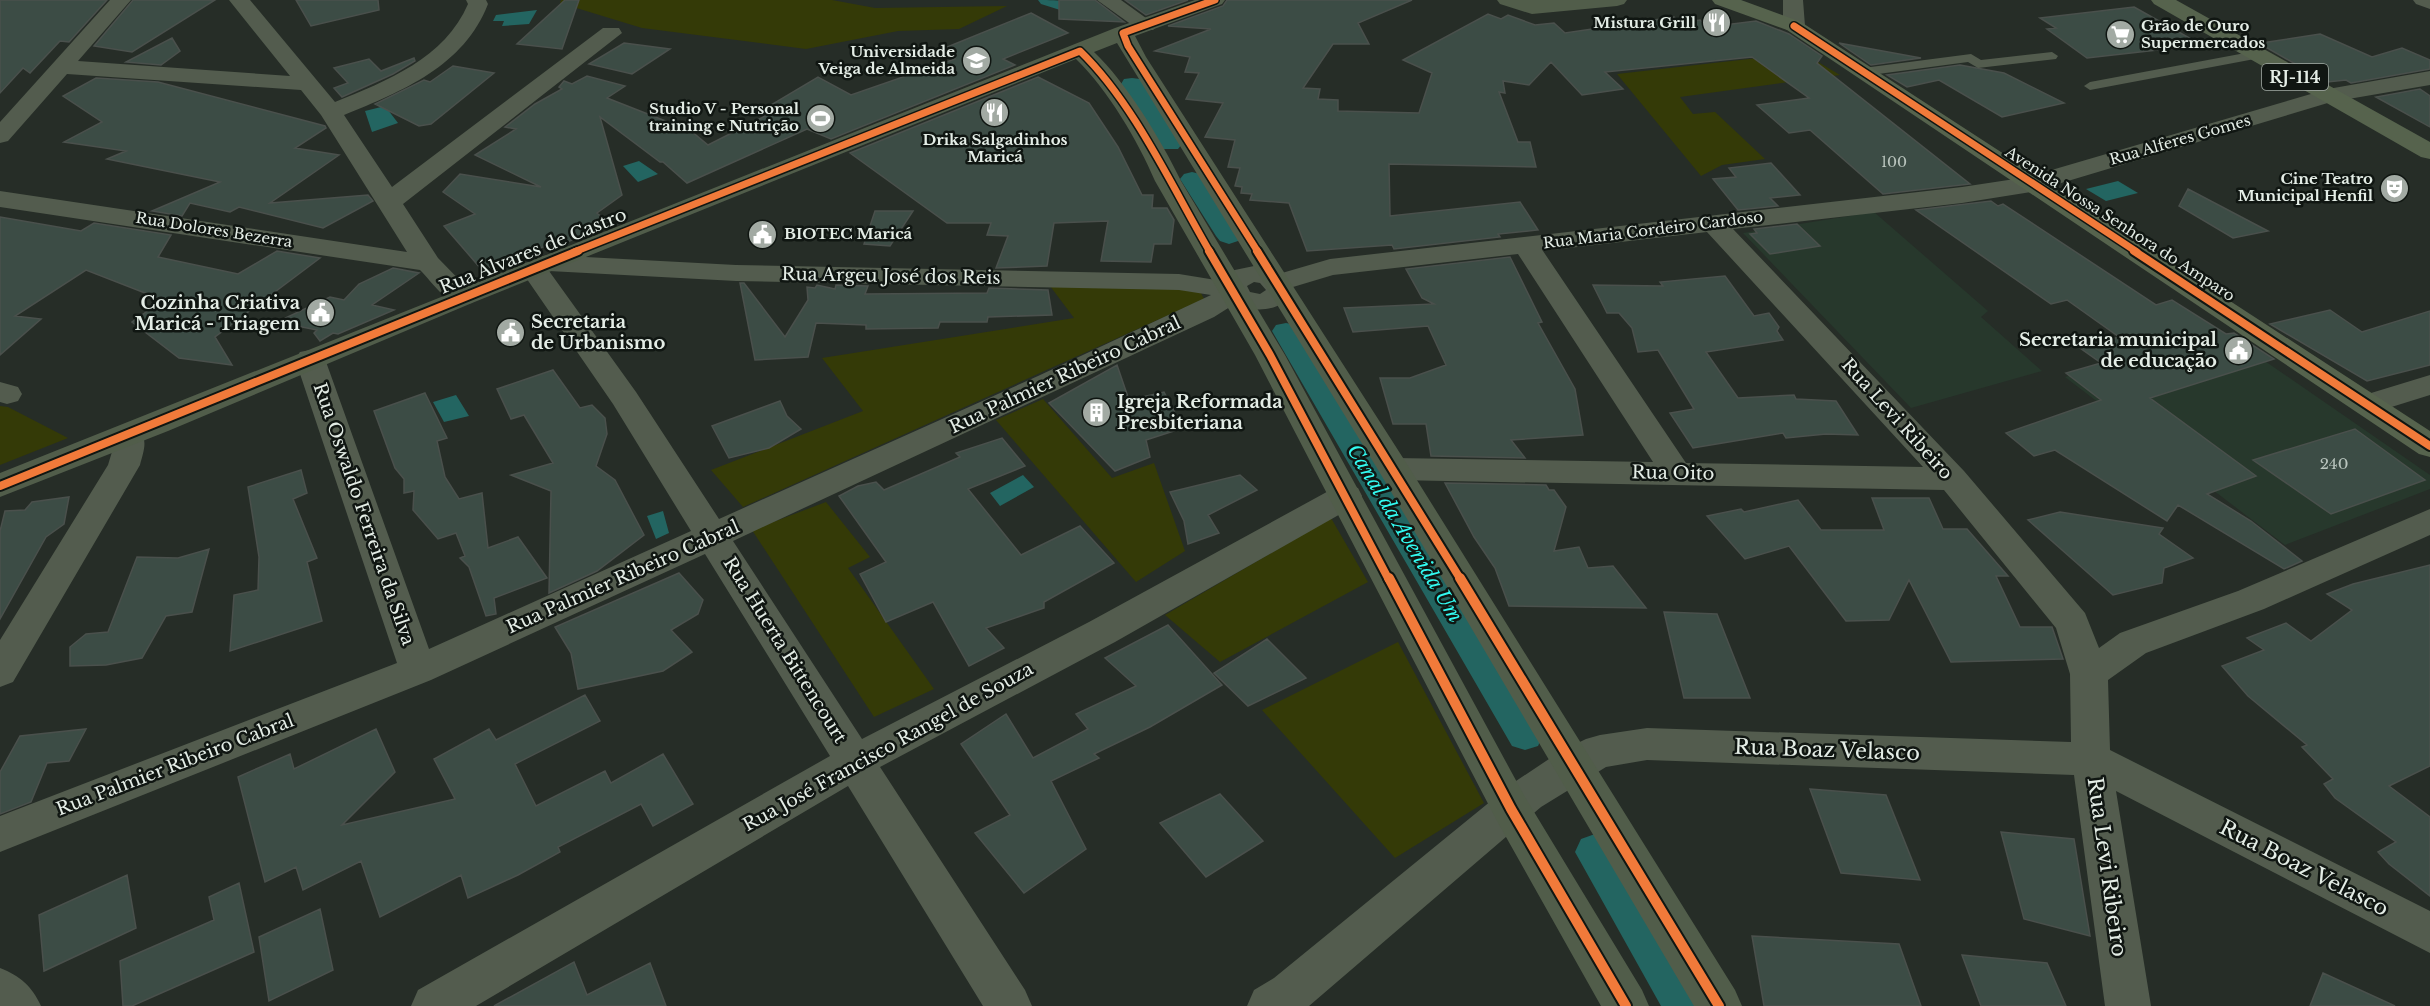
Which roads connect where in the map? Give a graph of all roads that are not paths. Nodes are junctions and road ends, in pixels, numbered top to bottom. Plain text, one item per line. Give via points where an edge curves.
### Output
1 (121, 0) edge
2 (240, 0) edge
3 (476, 0) edge
4 (1107, 0) edge
5 (1215, 0) edge
6 (1507, 0) edge
7 (1617, 0) edge
8 (1722, 0) edge
9 (2161, 0) edge
10 (2423, 0) edge
11 (2430, 3) edge
12 (1794, 13) edge
13 (1135, 29) junction
14 (611, 33) dead end
15 (1080, 51) junction
16 (2256, 55) junction
17 (2052, 56) dead end
18 (63, 67) junction
19 (1863, 72) junction
20 (2430, 78) edge
21 (309, 84) junction
22 (2090, 86) dead end
23 (2328, 96) junction
24 (331, 112) junction
25 (0, 136) edge
26 (2430, 152) edge
27 (2031, 184) junction
28 (0, 199) edge
29 (389, 202) junction
30 (1713, 223) junction
31 (412, 238) junction
32 (1526, 245) junction
33 (375, 255) junction
34 (428, 263) junction
35 (541, 266) junction
36 (1278, 283) junction
37 (1234, 293) junction
38 (462, 297) junction
39 (310, 359) junction
40 (2430, 385) edge
41 (2369, 404) junction
42 (128, 435) junction
43 (2430, 446) edge
44 (1394, 469) junction
45 (1677, 474) junction
46 (1953, 479) junction
47 (0, 486) edge
48 (1346, 496) junction
49 (2430, 520) edge
50 (713, 536) junction
51 (2072, 623) junction
52 (2133, 643) junction
53 (418, 670) junction
54 (0, 672) edge
55 (2089, 674) junction
56 (2091, 759) junction
57 (856, 760) junction
58 (1541, 787) junction
59 (0, 834) edge
60 (2430, 933) edge
61 (0, 990) edge
62 (18, 1006) edge
63 (434, 1006) edge
64 (1009, 1006) edge
65 (1270, 1006) edge
66 (1626, 1006) edge
67 (1719, 1006) edge
68 (2128, 1006) edge

1 - 18 street
2 - 21 street
3 - 24 street via 477,11 470,28 441,55 392,85
4 - 13 street
5 - 13 street, Rua Álvares de Castro
6 - 7 street via 1532,8
8 - 12 main road, Avenida Nossa Senhora do Amparo
9 - 16 main road, RJ-114
10 - 11 street
12 - 19 main road, Avenida Nossa Senhora do Amparo
13 - 15 street, Rua Álvares de Castro
13 - 36 street via 1134,57
14 - 29 street
15 - 35 street, Rua Álvares de Castro
15 - 37 street via 1101,71 1158,159
16 - 22 lane
16 - 23 main road, RJ-114
17 - 19 lane via 1978,64 1971,58
18 - 21 street
18 - 25 street
19 - 27 main road, Avenida Nossa Senhora do Amparo
20 - 23 street, Rua Alferes Gomes
21 - 24 street
23 - 26 main road, RJ-114
23 - 27 street, Rua Alferes Gomes
24 - 29 street
27 - 30 street, Rua Maria Cordeiro Cardoso
27 - 41 main road, Avenida Nossa Senhora do Amparo
28 - 33 street, Rua Dolores Bezerra
29 - 31 street
30 - 32 street, Rua Maria Cordeiro Cardoso
30 - 46 street, Rua Levi Ribeiro
31 - 33 street
31 - 34 street
32 - 36 street, Rua Maria Cordeiro Cardoso via 1330,267
32 - 45 street
33 - 34 street, Rua Dolores Bezerra
34 - 38 street
35 - 37 street, Rua Argeu José dos Reis via 1179,282
35 - 38 street, Rua Álvares de Castro
35 - 50 street, Rua Huerta Bittencourt
36 - 37 street, Rua Palmier Ribeiro Cabral via 1268,276 1247,275 1233,285
36 - 44 street
37 - 48 street
37 - 50 street, Rua Palmier Ribeiro Cabral
38 - 39 street, Rua Álvares de Castro
39 - 42 street, Rua Álvares de Castro
39 - 53 street, Rua Oswaldo Ferreira da Silva
40 - 41 street
41 - 43 main road, Avenida Nossa Senhora do Amparo
42 - 47 street, Rua Álvares de Castro
42 - 54 street via 130,445 124,465
44 - 45 street, Rua Oito
44 - 58 street
45 - 46 street, Rua Oito
46 - 51 street, Rua Levi Ribeiro
48 - 57 street, Rua José Francisco Rangel de Souza via 1102,632
48 - 58 street
49 - 52 street via 2251,600
50 - 53 street, Rua Palmier Ribeiro Cabral
50 - 57 street, Rua Huerta Bittencourt
51 - 52 street
51 - 55 street, Rua Levi Ribeiro
52 - 55 street
53 - 59 street, Rua Palmier Ribeiro Cabral
55 - 56 street, Rua Levi Ribeiro
56 - 58 street, Rua Boaz Velasco via 1647,744 1600,751
56 - 60 street, Rua Boaz Velasco
56 - 68 street, Rua Levi Ribeiro
57 - 63 street, Rua José Francisco Rangel de Souza
57 - 64 street, Rua Huerta Bittencourt
58 - 65 street, Rua Boaz Velasco
58 - 66 street
58 - 67 street
61 - 62 street

